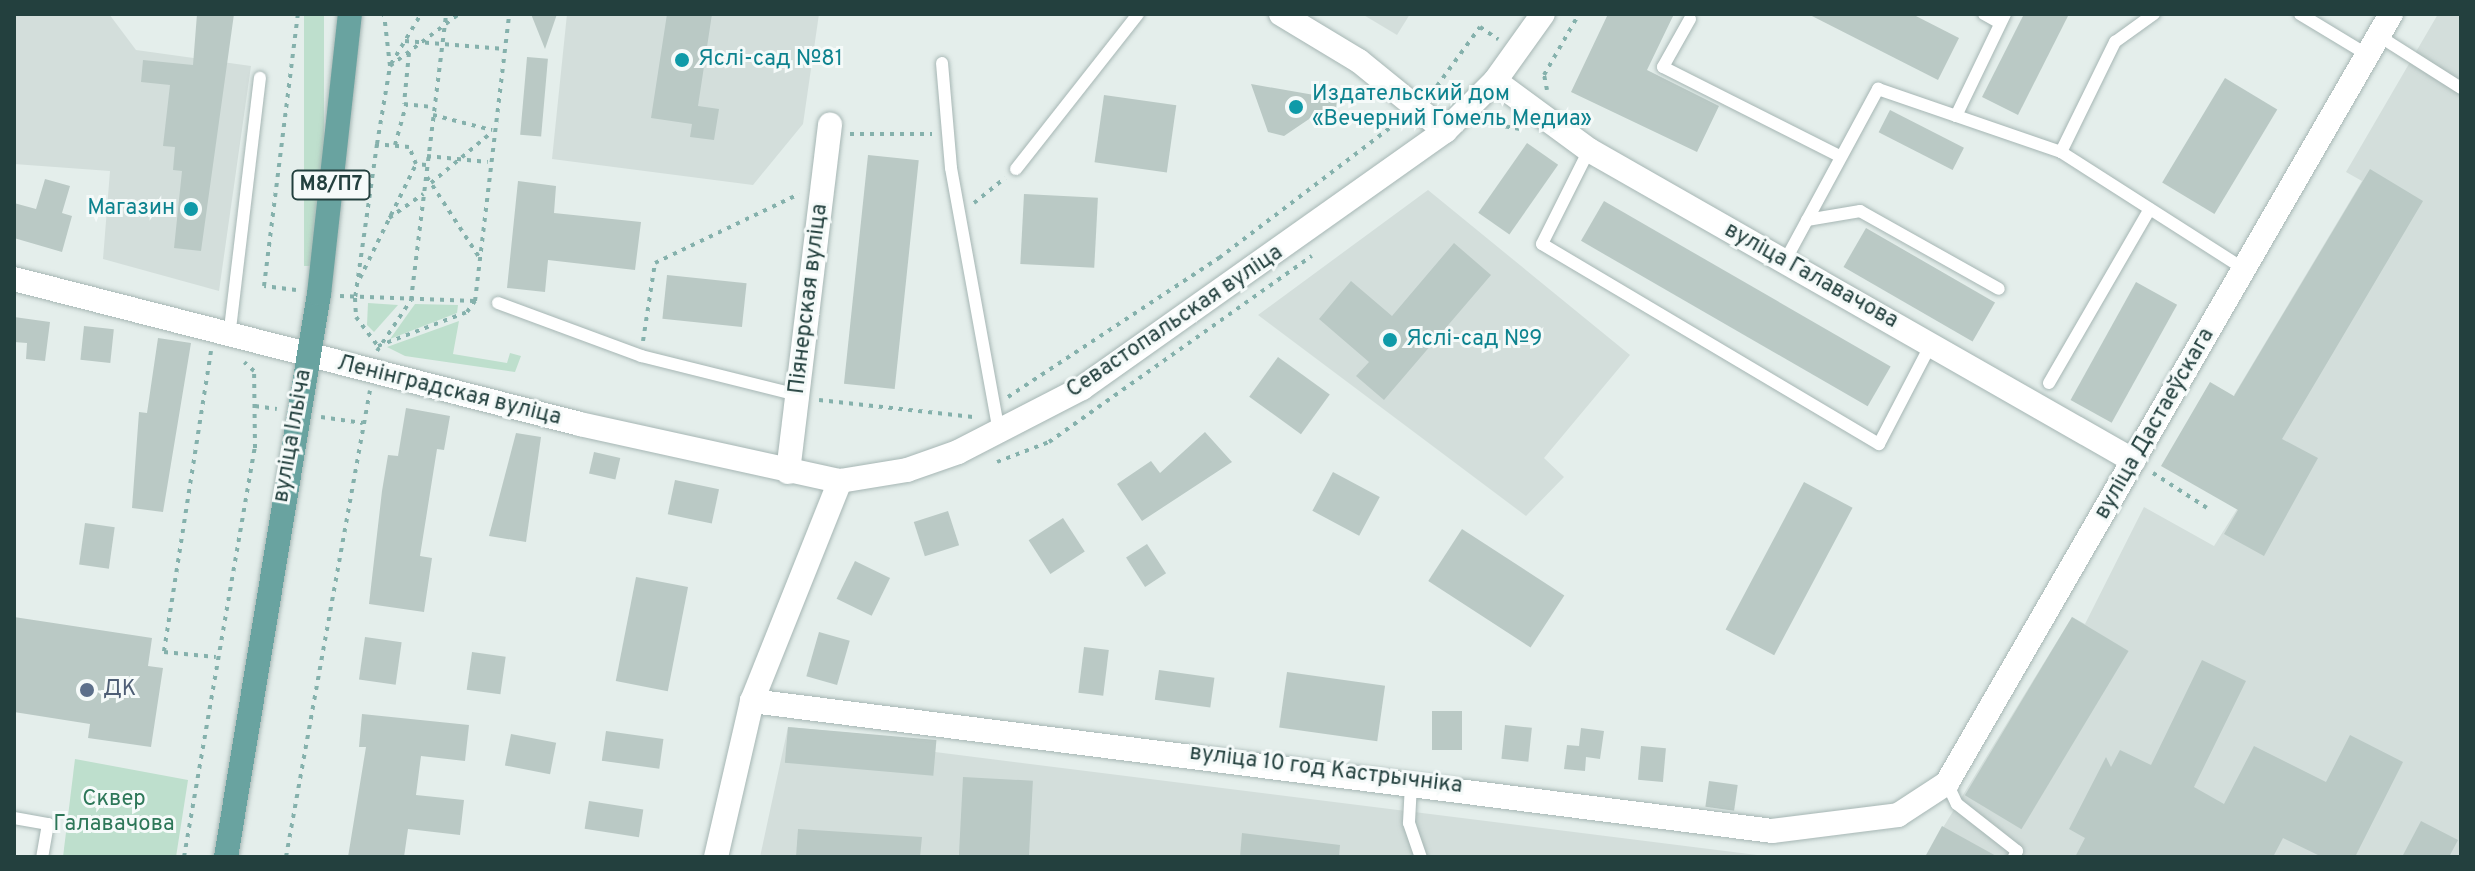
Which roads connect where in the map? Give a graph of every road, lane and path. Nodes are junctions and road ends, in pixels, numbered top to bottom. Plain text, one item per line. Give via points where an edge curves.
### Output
1 (298, 14) edge
2 (350, 14) edge
3 (384, 14) edge
4 (421, 14) edge
5 (446, 14) edge
6 (459, 14) edge
7 (509, 14) edge
8 (1138, 14) edge
9 (1281, 14) edge
10 (1543, 14) edge
11 (1579, 14) edge
12 (1984, 14) edge
13 (2154, 14) edge
14 (2300, 14) edge
15 (2391, 14) edge
16 (2002, 18) edge
17 (1690, 19) dead end
18 (445, 27) junction
19 (405, 41) junction
20 (424, 43) junction
21 (1503, 43) dead end
22 (443, 44) junction
23 (2373, 46) junction
24 (505, 49) junction
25 (409, 53) junction
26 (942, 63) dead end
27 (390, 66) junction
28 (1544, 75) dead end
29 (260, 78) dead end
30 (1495, 81) junction
31 (1437, 86) junction
32 (2461, 88) edge
33 (1456, 100) dead end
34 (404, 104) junction
35 (434, 107) junction
36 (1416, 108) junction
37 (433, 115) junction
38 (1956, 116) junction
39 (493, 130) junction
40 (1445, 131) junction
41 (946, 135) junction
42 (829, 136) joint
43 (377, 144) junction
44 (395, 145) junction
45 (1589, 150) junction
46 (2061, 152) junction
47 (427, 156) junction
48 (1841, 157) junction
49 (460, 159) junction
50 (489, 162) junction
51 (416, 164) junction
52 (426, 165) junction
53 (1016, 169) joint
54 (425, 175) junction
55 (806, 182) dead end
56 (431, 183) junction
57 (423, 194) junction
58 (2150, 209) junction
59 (959, 214) junction
60 (387, 219) junction
61 (1807, 220) junction
62 (480, 258) junction
63 (1785, 261) junction
64 (2244, 269) junction
65 (14, 279) edge
66 (357, 284) junction
67 (264, 286) dead end
68 (1999, 289) dead end
69 (475, 301) junction
70 (498, 303) joint
71 (226, 339) junction
72 (1931, 344) junction
73 (307, 355) junction
74 (641, 356) junction
75 (2049, 383) dead end
76 (1129, 389) dead end
77 (797, 395) junction
78 (995, 406) junction
79 (363, 423) dead end
80 (999, 432) junction
81 (2134, 461) junction
82 (997, 462) dead end
83 (788, 472) junction
84 (840, 481) junction
85 (2207, 508) dead end
86 (216, 657) junction
87 (752, 701) junction
88 (1411, 781) junction
89 (1947, 783) junction
90 (1898, 815) joint
91 (14, 818) edge
92 (42, 857) edge
93 (184, 857) edge
94 (226, 857) edge
95 (286, 857) edge
96 (716, 857) edge
97 (1421, 857) edge
98 (2014, 857) edge

1 - 67 path
2 - 73 main road, вуліца Ільіча / М8/П7
3 - 27 path
4 - 19 path
5 - 18 path
6 - 18 path
7 - 24 path
8 - 53 lane
9 - 36 street via 1359,61
10 - 30 street, Севастопальская вуліца
11 - 28 path
12 - 16 lane
13 - 46 lane via 2115,42
14 - 23 lane
15 - 23 street, вуліца Дастаеўскага
16 - 38 lane
17 - 48 lane via 1663,67
18 - 20 path
18 - 22 path
19 - 20 path
19 - 27 path
20 - 22 path
20 - 25 path
21 - 31 path via 1480,27
22 - 24 path
22 - 35 path
23 - 32 lane
23 - 64 street, вуліца Дастаеўскага
24 - 39 path
25 - 27 path
25 - 34 path
26 - 41 lane
27 - 43 path
29 - 71 lane
30 - 40 street, Севастопальская вуліца
30 - 45 street, вуліца Галавачова
31 - 33 path
31 - 36 path
34 - 35 path
34 - 44 path via 409,108
35 - 37 path
36 - 40 street
36 - 78 path via 1219,258
37 - 39 path
37 - 47 path
38 - 46 lane
38 - 48 lane via 1878,89
39 - 49 path
39 - 50 path
40 - 80 street, Севастопальская вуліца via 1082,388
41 - 42 path via 859,130
41 - 59 lane
42 - 77 street, Піянерская вуліца
43 - 44 path
43 - 66 path
44 - 51 path via 409,147
45 - 63 street, вуліца Галавачова
45 - 72 lane via 1542,244 1879,444
46 - 58 lane
47 - 49 path
47 - 52 path
48 - 61 lane
49 - 50 path
49 - 56 path
50 - 62 path
51 - 52 path
51 - 60 path
52 - 54 path
53 - 59 path
54 - 56 path
54 - 57 path
55 - 74 path via 799,194 655,263
56 - 62 path
57 - 60 path
57 - 69 path via 411,300
58 - 64 lane
58 - 75 lane
59 - 78 lane
60 - 66 path
61 - 63 lane
61 - 68 lane via 1860,211
62 - 69 path
63 - 72 street, вуліца Галавачова
64 - 81 street, вуліца Дастаеўскага
65 - 71 street, Ленінградская вуліца
66 - 69 path via 356,317 378,346 467,312
69 - 70 path
70 - 74 lane
71 - 73 street, Ленінградская вуліца
71 - 86 path via 254,371 255,448 241,554
71 - 86 path via 164,652
72 - 81 street, вуліца Галавачова
73 - 83 street, Ленінградская вуліца
73 - 94 main road, вуліца Ільіча / М8/П7
74 - 77 lane
76 - 82 path via 1049,442
77 - 78 path via 934,415 978,417
77 - 83 street, Піянерская вуліца
78 - 80 lane
79 - 95 path
80 - 84 street, Севастопальская вуліца via 907,470
81 - 85 path
81 - 89 street, вуліца Дастаеўскага
83 - 84 street, Ленінградская вуліца
84 - 87 street
86 - 93 path
87 - 88 street, вуліца 10 год Кастрычніка
87 - 96 street
88 - 90 street, вуліца 10 год Кастрычніка via 1772,831
88 - 97 lane via 1409,823
89 - 90 street, вуліца Дастаеўскага
89 - 98 lane via 1957,804 2017,851
91 - 92 lane via 48,824

